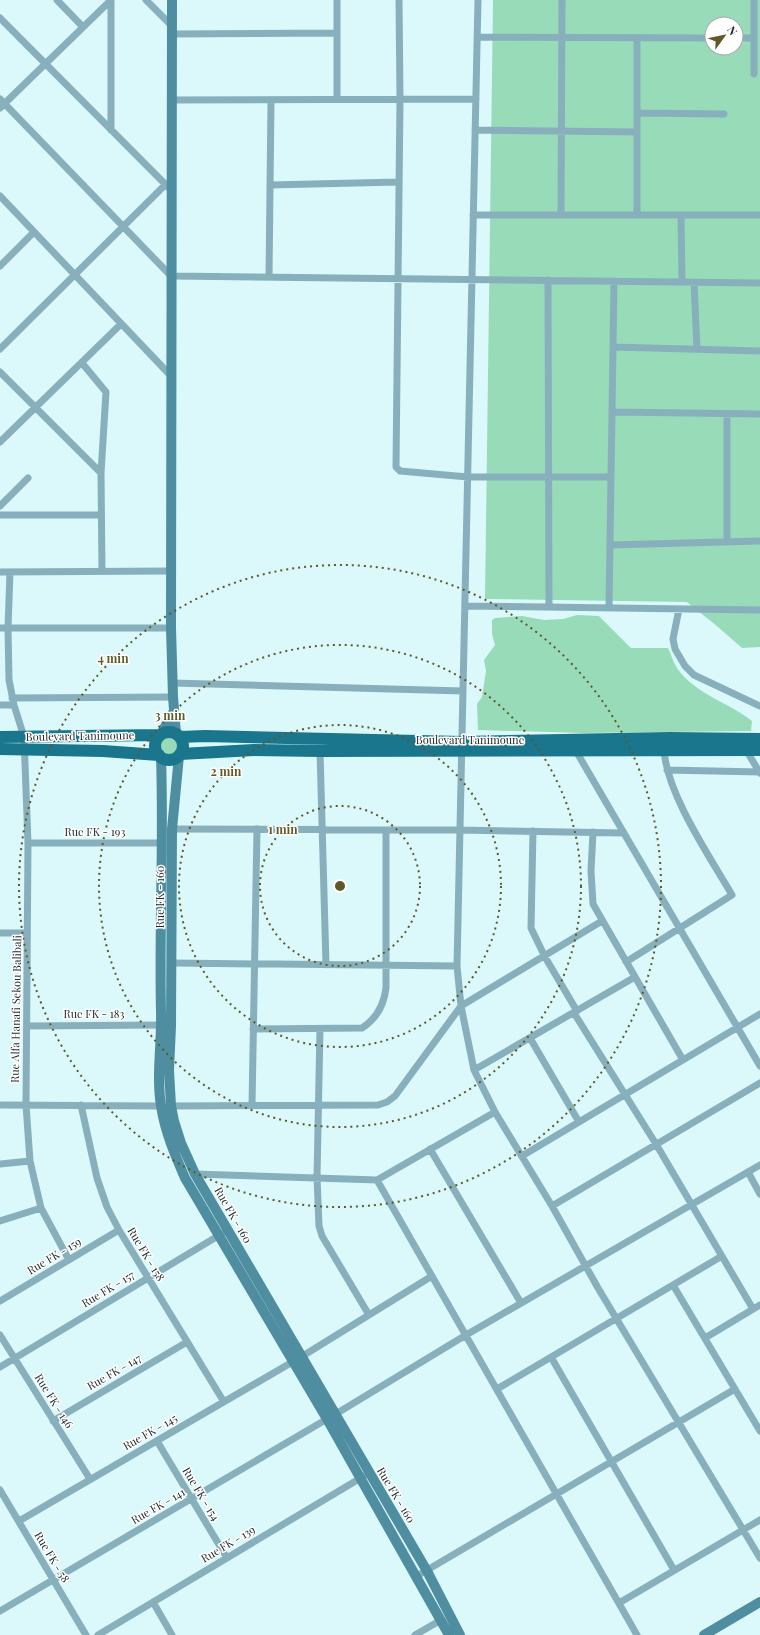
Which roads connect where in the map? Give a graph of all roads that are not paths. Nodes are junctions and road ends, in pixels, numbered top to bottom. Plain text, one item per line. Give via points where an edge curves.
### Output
1 (57, 0) edge
2 (111, 0) edge
3 (146, 0) edge
4 (172, 0) edge
5 (337, 0) edge
6 (399, 0) edge
7 (478, 0) edge
8 (562, 0) edge
9 (754, 0) edge
10 (0, 18) edge
11 (83, 27) junction
12 (172, 30) junction
13 (337, 33) junction
14 (477, 37) junction
15 (561, 37) junction
16 (637, 38) junction
17 (704, 38) edge
18 (744, 38) edge
19 (754, 38) junction
20 (45, 64) junction
21 (754, 74) dead end
22 (337, 99) junction
23 (400, 99) junction
24 (476, 99) junction
25 (172, 100) junction
26 (271, 100) junction
27 (2, 103) edge
28 (637, 113) junction
29 (724, 114) dead end
30 (111, 130) junction
31 (475, 130) junction
32 (561, 132) junction
33 (637, 132) junction
34 (399, 182) junction
35 (270, 185) junction
36 (169, 187) junction
37 (0, 196) edge
38 (473, 214) junction
39 (561, 214) junction
40 (637, 214) junction
41 (681, 215) junction
42 (760, 215) edge
43 (124, 226) junction
44 (34, 232) junction
45 (0, 266) edge
46 (75, 275) junction
47 (171, 276) junction
48 (269, 277) junction
49 (398, 278) junction
50 (472, 278) junction
51 (548, 280) junction
52 (614, 281) junction
53 (682, 282) junction
54 (694, 282) junction
55 (760, 283) edge
56 (121, 324) junction
57 (614, 347) junction
58 (0, 349) edge
59 (697, 350) junction
60 (760, 351) edge
61 (82, 363) junction
62 (0, 372) edge
63 (171, 376) junction
64 (36, 408) junction
65 (612, 412) junction
66 (760, 414) edge
67 (727, 415) junction
68 (0, 442) edge
69 (101, 473) junction
70 (468, 477) junction
71 (548, 477) junction
72 (611, 477) junction
73 (28, 478) dead end
74 (0, 506) edge
75 (0, 515) edge
76 (101, 515) junction
77 (727, 541) junction
78 (760, 541) edge
79 (610, 545) junction
80 (171, 571) junction
81 (0, 572) edge
82 (10, 572) junction
83 (102, 572) junction
84 (465, 606) junction
85 (549, 607) junction
86 (609, 608) junction
87 (679, 609) junction
88 (760, 610) edge
89 (0, 628) edge
90 (8, 628) junction
91 (171, 628) junction
92 (172, 683) junction
93 (463, 690) junction
94 (173, 698) junction
95 (13, 702) junction
96 (0, 705) edge
97 (760, 706) edge
98 (174, 712) junction
99 (160, 735) junction
100 (178, 735) junction
101 (0, 737) edge
102 (24, 737) junction
103 (760, 739) edge
104 (462, 746) junction
105 (0, 749) edge
106 (25, 750) junction
107 (664, 750) junction
108 (746, 750) junction
109 (760, 750) edge
110 (320, 751) junction
111 (576, 751) junction
112 (179, 755) junction
113 (160, 756) junction
114 (667, 770) junction
115 (760, 773) edge
116 (172, 829) junction
117 (257, 829) junction
118 (322, 829) junction
119 (386, 830) junction
120 (460, 830) junction
121 (533, 831) junction
122 (593, 832) junction
123 (624, 833) junction
124 (28, 843) junction
125 (162, 843) junction
126 (602, 921) junction
127 (680, 929) junction
128 (0, 933) edge
129 (27, 933) junction
130 (545, 956) junction
131 (626, 962) junction
132 (172, 963) junction
133 (254, 964) junction
134 (326, 965) junction
135 (385, 966) junction
136 (458, 966) junction
137 (635, 976) junction
138 (461, 1006) junction
139 (575, 1012) junction
140 (760, 1014) edge
141 (162, 1025) junction
142 (27, 1026) junction
143 (738, 1028) junction
144 (253, 1029) junction
145 (320, 1029) junction
146 (530, 1038) junction
147 (683, 1060) junction
148 (760, 1066) edge
149 (474, 1070) junction
150 (760, 1083) edge
151 (625, 1094) junction
152 (0, 1105) edge
153 (26, 1105) junction
154 (81, 1105) junction
155 (319, 1105) junction
156 (166, 1106) junction
157 (252, 1106) junction
158 (495, 1112) junction
159 (169, 1122) junction
160 (579, 1122) junction
161 (656, 1144) junction
162 (430, 1149) junction
163 (522, 1156) junction
164 (30, 1161) junction
165 (0, 1164) edge
166 (760, 1165) edge
167 (748, 1172) junction
168 (196, 1174) junction
169 (317, 1177) junction
170 (377, 1180) junction
171 (760, 1194) edge
172 (692, 1205) junction
173 (552, 1206) junction
174 (41, 1208) junction
175 (0, 1222) edge
176 (119, 1230) junction
177 (223, 1233) junction
178 (722, 1256) junction
179 (69, 1260) junction
180 (586, 1266) junction
181 (432, 1276) junction
182 (148, 1278) junction
183 (673, 1285) junction
184 (0, 1301) edge
185 (521, 1303) junction
186 (757, 1307) edge
187 (369, 1315) junction
188 (616, 1319) junction
189 (0, 1335) edge
190 (466, 1335) junction
191 (705, 1338) junction
192 (187, 1342) junction
193 (551, 1357) junction
194 (15, 1358) junction
195 (297, 1359) junction
196 (0, 1367) edge
197 (497, 1389) junction
198 (735, 1389) junction
199 (224, 1402) junction
200 (331, 1417) junction
201 (53, 1420) junction
202 (678, 1423) junction
203 (760, 1431) edge
204 (157, 1441) junction
205 (612, 1462) junction
206 (364, 1475) junction
207 (90, 1479) junction
208 (0, 1490) edge
209 (557, 1494) junction
210 (192, 1499) junction
211 (760, 1520) edge
212 (19, 1521) junction
213 (743, 1530) junction
214 (227, 1558) junction
215 (760, 1558) edge
216 (674, 1570) junction
217 (427, 1571) junction
218 (417, 1576) junction
219 (53, 1580) junction
220 (153, 1602) junction
221 (760, 1602) edge
222 (619, 1603) junction
223 (0, 1611) edge
224 (441, 1620) junction
225 (86, 1635) edge
226 (98, 1635) edge
227 (172, 1635) edge
228 (415, 1635) edge
229 (449, 1635) edge
230 (460, 1635) edge
231 (637, 1635) edge
232 (704, 1635) edge

1 - 11 street
2 - 11 street
2 - 30 street
3 - 12 street
4 - 12 main road
5 - 13 street
6 - 23 street
7 - 14 street
8 - 15 street
9 - 19 street
10 - 20 street
11 - 20 street
12 - 13 street
12 - 25 main road
13 - 22 street
14 - 15 street
14 - 24 street
15 - 16 street
15 - 32 street
16 - 17 street
16 - 28 street
18 - 19 street
19 - 21 street
20 - 27 street
20 - 30 street
22 - 23 street
22 - 26 street
23 - 24 street
23 - 34 street
24 - 31 street
25 - 26 street
25 - 36 main road
26 - 35 street
27 - 43 street
28 - 29 street
28 - 33 street
30 - 36 street
31 - 32 street
31 - 38 street
32 - 33 street
32 - 39 street
33 - 40 street
34 - 35 street
34 - 49 street
35 - 48 street
36 - 43 street
36 - 47 main road
37 - 44 street
38 - 39 street
38 - 50 street
39 - 40 street
40 - 41 street
41 - 42 street
41 - 53 street
43 - 46 street
43 - 47 street
44 - 45 street
44 - 46 street
46 - 56 street
46 - 58 street
47 - 48 street
47 - 63 main road
48 - 49 street
49 - 50 street
49 - 70 street via 396,467 400,471
50 - 51 street
50 - 70 street
51 - 52 street
51 - 71 street
52 - 53 street
52 - 57 street
53 - 54 street
54 - 55 street
54 - 59 street
56 - 61 street
56 - 63 street
57 - 59 street
57 - 65 street
59 - 60 street
61 - 64 street
61 - 69 street via 106,392
62 - 64 street
63 - 80 main road
64 - 68 street
64 - 69 street
65 - 67 street
65 - 72 street
66 - 67 street
67 - 77 street
69 - 76 street
70 - 71 street
70 - 84 street
71 - 72 street
71 - 85 street
72 - 79 street
73 - 74 street
75 - 76 street
76 - 83 street
77 - 78 street
77 - 79 street
79 - 86 street
80 - 83 street
80 - 91 main road
81 - 82 street
82 - 83 street
82 - 90 street, Rue Alfa Hanafi Sekou Balibali
84 - 85 street
84 - 93 street
85 - 86 street
86 - 87 street
87 - 88 street
87 - 97 street via 673,638 674,649 686,666 694,675
89 - 90 street
90 - 91 street
90 - 95 street, Rue Alfa Hanafi Sekou Balibali via 9,680
91 - 92 main road
92 - 93 street
92 - 94 main road
93 - 104 street
94 - 95 street
94 - 98 main road
95 - 96 street
95 - 102 street, Rue Alfa Hanafi Sekou Balibali
98 - 99 main road
98 - 100 main road
99 - 100 main road via 168,732
99 - 102 main road, Boulevard Tanimoune
99 - 113 main road via 155,747
100 - 104 main road, Boulevard Tanimoune
100 - 112 main road via 183,747
101 - 102 main road, Boulevard Tanimoune
102 - 106 street, Rue Alfa Hanafi Sekou Balibali
103 - 104 main road, Boulevard Tanimoune via 670,738
104 - 110 main road, Boulevard Tanimoune
104 - 111 main road, Boulevard Tanimoune
104 - 120 street
105 - 106 main road, Boulevard Tanimoune
106 - 113 main road, Boulevard Tanimoune via 103,751
106 - 124 street, Rue Alfa Hanafi Sekou Balibali
107 - 108 main road, Boulevard Tanimoune
107 - 111 main road, Boulevard Tanimoune
107 - 114 street
108 - 109 main road, Boulevard Tanimoune
108 - 115 street
110 - 112 main road, Boulevard Tanimoune via 254,750
110 - 118 street
111 - 123 street
112 - 113 main road via 170,760
112 - 116 main road, Rue FK - 160
113 - 125 main road, Rue FK - 160
114 - 115 street
114 - 127 street via 687,818 732,895
116 - 117 street
116 - 132 main road, Rue FK - 160
117 - 118 street
117 - 133 street
118 - 119 street
118 - 134 street
119 - 120 street
119 - 135 street
120 - 121 street
120 - 136 street
121 - 122 street
121 - 130 street via 531,928
122 - 123 street
122 - 126 street via 593,904
123 - 127 street
124 - 125 street, Rue FK - 193
124 - 129 street, Rue Alfa Hanafi Sekou Balibali
125 - 141 main road, Rue FK - 160
126 - 130 street
126 - 131 street
127 - 131 street
127 - 143 street
128 - 129 street
129 - 142 street, Rue Alfa Hanafi Sekou Balibali
130 - 138 street
130 - 139 street
131 - 137 street
132 - 133 street
132 - 156 main road, Rue FK - 160
133 - 134 street
133 - 144 street
134 - 135 street
135 - 136 street
135 - 145 street via 384,1002 369,1023 362,1028
136 - 138 street
137 - 139 street
137 - 147 street
138 - 149 street
138 - 155 street via 395,1096 387,1102 378,1105
139 - 146 street
139 - 151 street
140 - 143 street
141 - 142 street, Rue FK - 183
141 - 156 main road, Rue FK - 160 via 159,1065
142 - 153 street, Rue Alfa Hanafi Sekou Balibali
143 - 147 street
143 - 148 street
144 - 145 street
144 - 157 street
145 - 155 street
146 - 149 street
146 - 160 street
147 - 151 street
149 - 158 street
150 - 161 street
151 - 160 street
151 - 161 street
152 - 153 street
153 - 154 street
153 - 164 street, Rue Alfa Hanafi Sekou Balibali
154 - 156 street
154 - 176 street, Rue FK - 158 via 97,1178 107,1207
155 - 157 street
155 - 169 street
156 - 157 street
156 - 159 main road, Rue FK - 160
158 - 162 street
158 - 163 street
159 - 168 main road, Rue FK - 160
159 - 177 main road, Rue FK - 160 via 169,1140 185,1178
160 - 163 street
161 - 172 street
161 - 173 street
162 - 170 street
162 - 185 street
163 - 173 street
164 - 165 street
164 - 174 street, Rue Alfa Hanafi Sekou Balibali
166 - 167 street, Rue FK - 141
167 - 171 street
167 - 172 street, Rue FK - 141
168 - 169 street
168 - 177 main road, Rue FK - 160
169 - 170 street
169 - 187 street via 320,1231
170 - 181 street
172 - 178 street
172 - 180 street, Rue FK - 141
173 - 180 street
174 - 175 street
174 - 179 street, Rue Alfa Hanafi Sekou Balibali
176 - 179 street, Rue FK - 159
176 - 182 street, Rue FK - 158
177 - 182 street, Rue FK - 157
177 - 195 main road, Rue FK - 160
178 - 183 street
178 - 186 street
179 - 184 street, Rue FK - 159
180 - 185 street, Rue FK - 141
180 - 188 street
181 - 187 street, Rue FK - 145
181 - 190 street
182 - 192 street, Rue FK - 158
182 - 194 street, Rue FK - 157
183 - 188 street
183 - 191 street
185 - 190 street, Rue FK - 141
186 - 191 street
187 - 195 street, Rue FK - 145
188 - 193 street
188 - 202 street
189 - 194 street, Rue FK - 146
190 - 197 street
190 - 200 street, Rue FK - 141
191 - 198 street
192 - 199 street, Rue FK - 158
192 - 201 street, Rue FK - 147
193 - 197 street
193 - 205 street
194 - 196 street, Rue FK - 157
194 - 201 street, Rue FK - 146
195 - 199 street, Rue FK - 145
195 - 200 main road, Rue FK - 160
197 - 209 street
198 - 202 street
198 - 203 street
199 - 204 street, Rue FK - 145
200 - 206 main road, Rue FK - 160
200 - 210 street, Rue FK - 141
201 - 207 street, Rue FK - 146
202 - 205 street
202 - 213 street
204 - 207 street, Rue FK - 145
204 - 210 street, Rue FK - 154
205 - 209 street
205 - 216 street
206 - 214 street, Rue FK - 139
206 - 217 main road, Rue FK - 160
206 - 218 main road, Rue FK - 160
207 - 212 street, Rue FK - 145
208 - 212 street, Rue FK - 58
209 - 217 street
209 - 222 street
210 - 214 street, Rue FK - 154
210 - 219 street, Rue FK - 141
211 - 213 street
212 - 219 street, Rue FK - 58
213 - 215 street
213 - 216 street
214 - 220 street, Rue FK - 139
216 - 222 street
217 - 218 street
217 - 230 main road, Rue FK - 160
218 - 224 main road, Rue FK - 160
219 - 223 street, Rue FK - 141
219 - 225 street, Rue FK - 58
220 - 226 street, Rue FK - 139
220 - 227 street
221 - 232 main road
222 - 231 street
224 - 228 street
224 - 229 main road, Rue FK - 160

